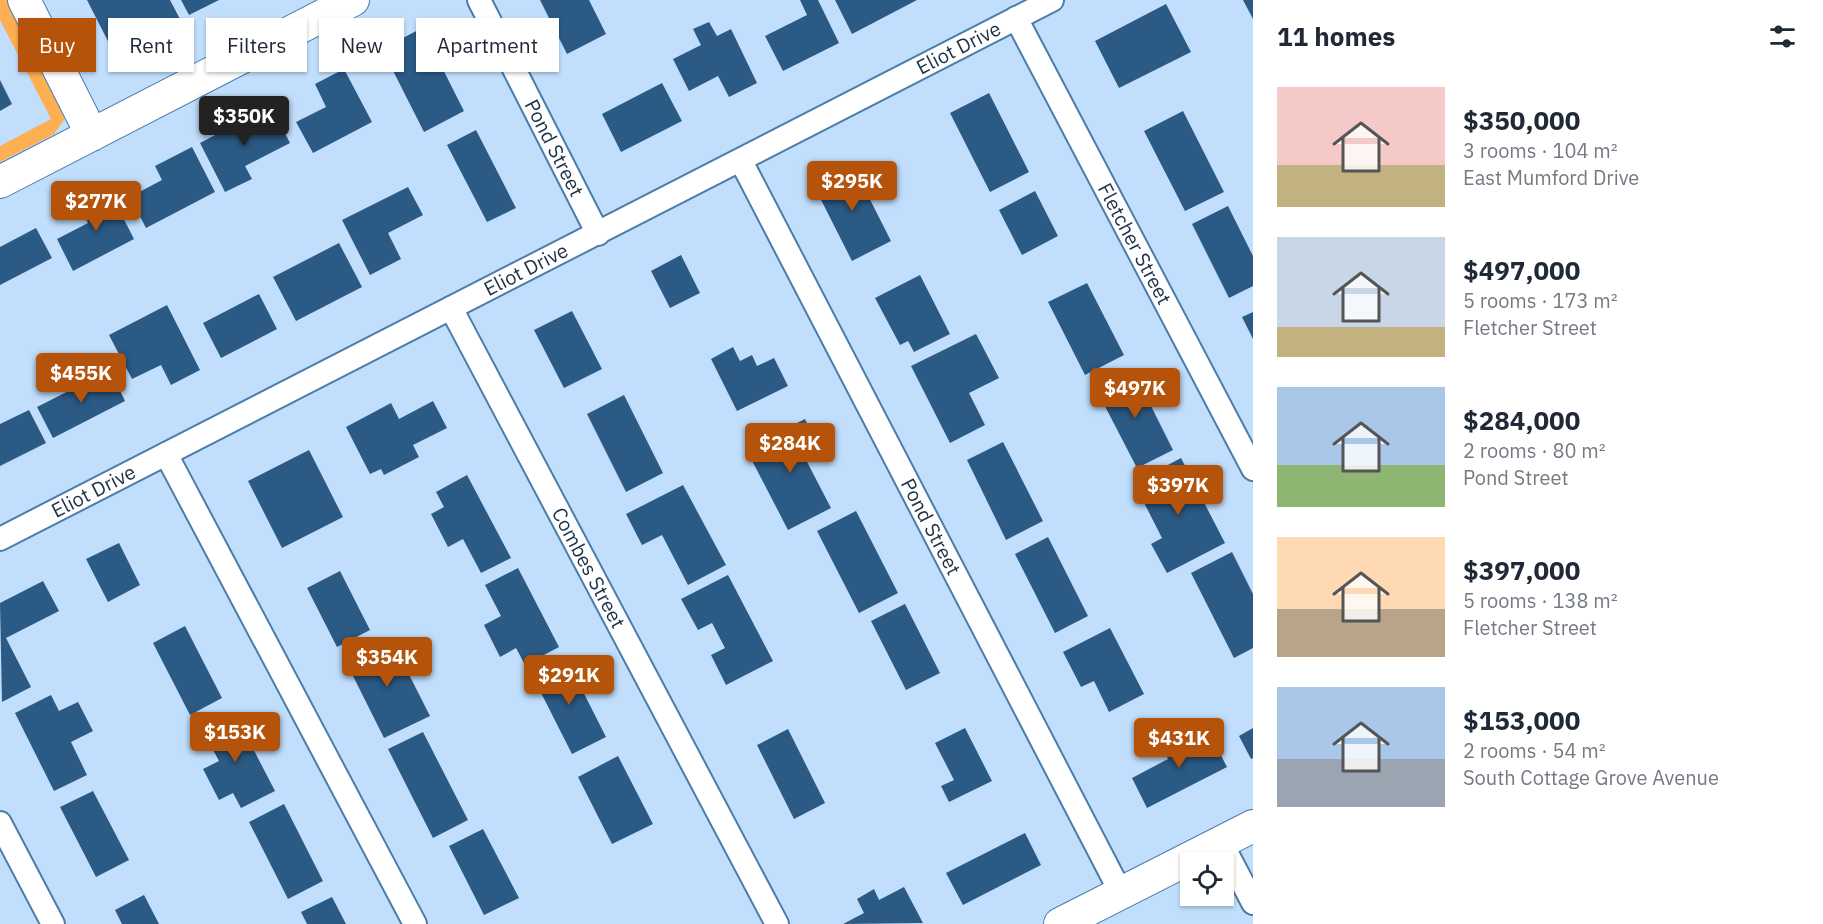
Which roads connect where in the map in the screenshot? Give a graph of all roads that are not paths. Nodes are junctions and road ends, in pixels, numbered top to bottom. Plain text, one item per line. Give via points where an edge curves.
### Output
1 (24, 0) edge
2 (353, 0) edge
3 (479, 0) edge
4 (1052, 0) edge
5 (1016, 18) junction
6 (92, 135) junction
7 (741, 161) junction
8 (0, 182) edge
9 (598, 234) junction
10 (451, 308) junction
11 (166, 454) junction
12 (1253, 469) edge
13 (0, 539) edge
14 (0, 823) edge
15 (1253, 826) edge
16 (1221, 842) junction
17 (1121, 892) junction
18 (1253, 903) edge
19 (53, 924) edge
20 (415, 924) edge
21 (777, 924) edge
22 (1060, 924) edge

1 - 6 street
2 - 6 street
3 - 9 street, Pond Street
4 - 5 street, Eliot Drive
5 - 7 street, Eliot Drive
5 - 12 street, Fletcher Street
6 - 8 street
7 - 9 street, Eliot Drive
7 - 17 street, Pond Street
9 - 10 street, Eliot Drive
10 - 11 street, Eliot Drive
10 - 21 street, Combes Street
11 - 13 street, Eliot Drive
11 - 20 street
14 - 19 street
15 - 16 street
16 - 17 street
16 - 18 street
17 - 22 street

